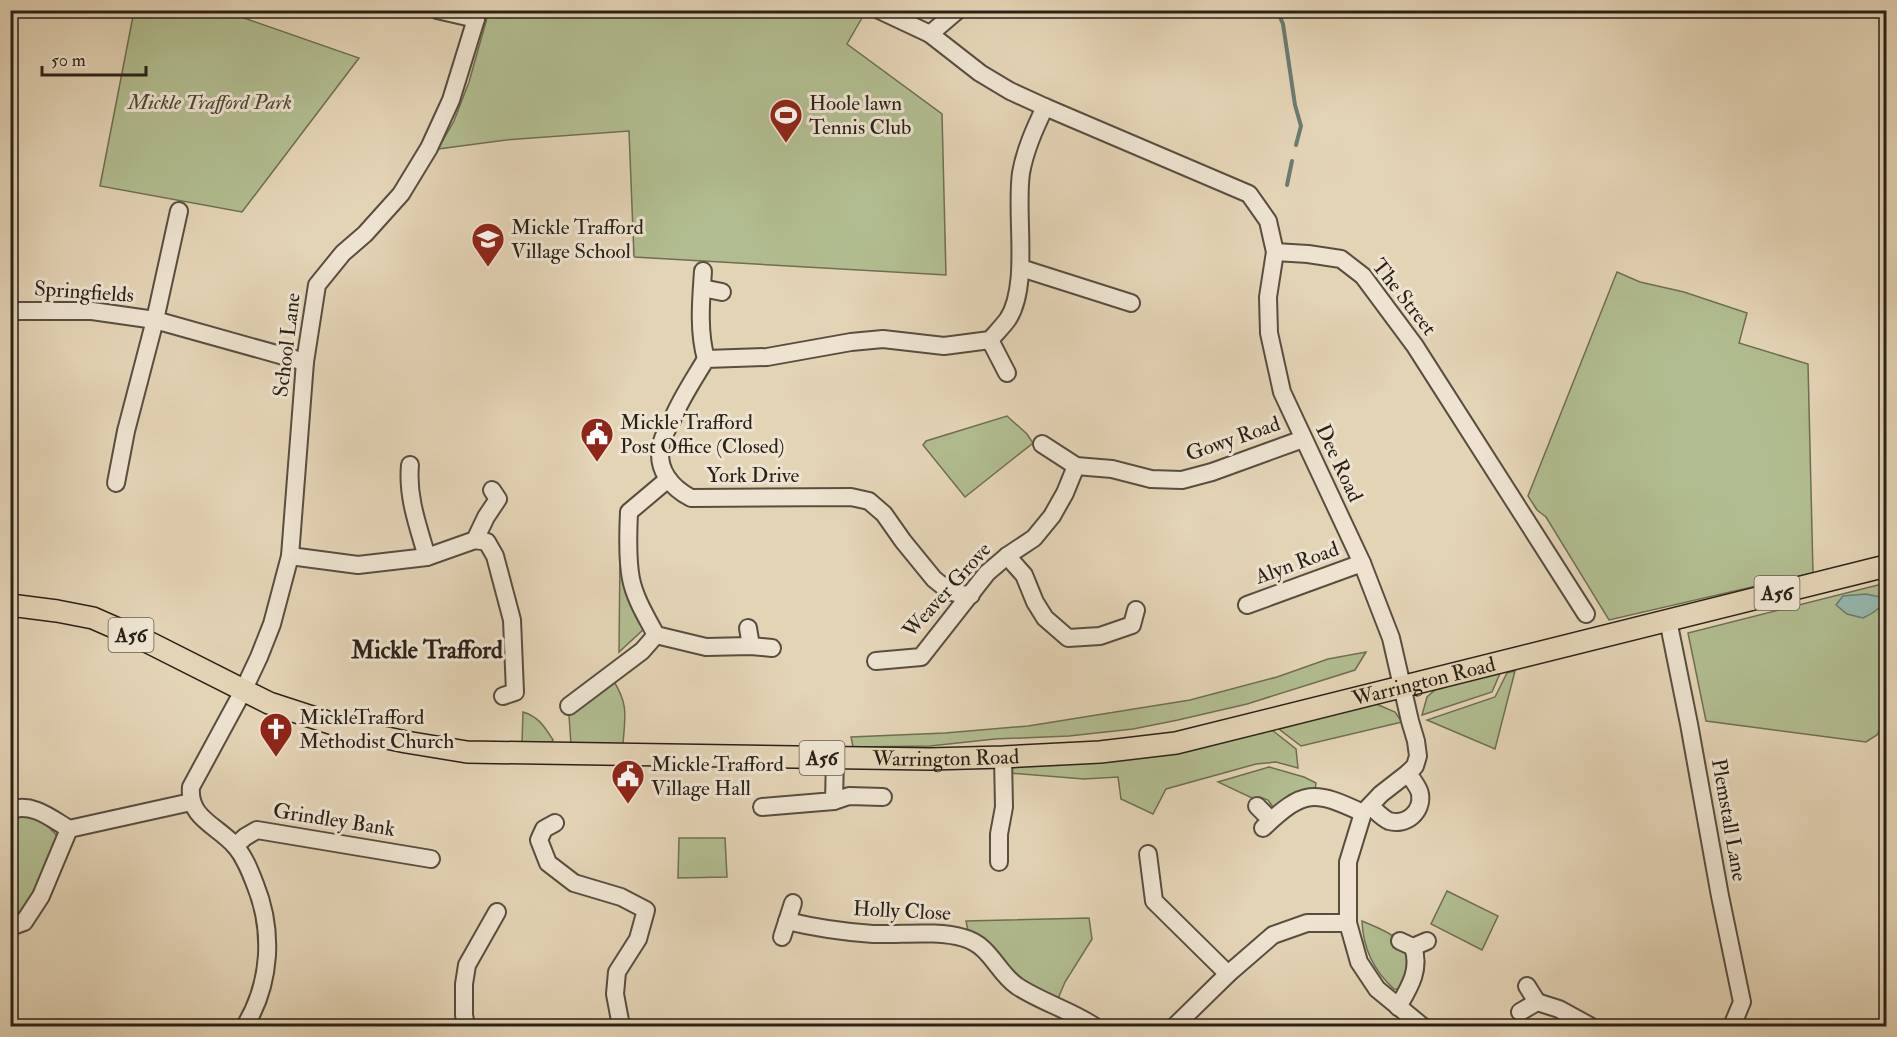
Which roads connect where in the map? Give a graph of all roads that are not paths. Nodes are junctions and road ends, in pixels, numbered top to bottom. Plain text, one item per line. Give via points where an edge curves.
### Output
1 (438, 10) edge
2 (879, 10) edge
3 (958, 10) edge
4 (476, 15) edge
5 (930, 34) junction
6 (1044, 107) junction
7 (179, 211) dead end
8 (1275, 252) junction
9 (1021, 268) junction
10 (703, 271) dead end
11 (702, 288) junction
12 (722, 292) dead end
13 (1131, 303) dead end
14 (10, 311) edge
15 (155, 320) junction
16 (990, 340) junction
17 (706, 359) junction
18 (305, 362) junction
19 (1007, 373) dead end
20 (1303, 439) junction
21 (1042, 444) dead end
22 (410, 465) dead end
23 (1076, 466) junction
24 (668, 480) junction
25 (116, 483) dead end
26 (500, 498) dead end
27 (475, 540) junction
28 (290, 556) junction
29 (1007, 556) junction
30 (427, 557) junction
31 (1362, 563) junction
32 (1887, 566) edge
33 (971, 595) junction
34 (10, 605) edge
35 (1247, 605) dead end
36 (1136, 610) dead end
37 (1586, 614) dead end
38 (1668, 620) junction
39 (748, 628) dead end
40 (656, 635) junction
41 (751, 646) junction
42 (772, 648) dead end
43 (876, 660) dead end
44 (1402, 686) junction
45 (243, 691) junction
46 (503, 696) dead end
47 (569, 706) dead end
48 (1003, 757) junction
49 (835, 758) junction
50 (1408, 773) junction
51 (883, 797) dead end
52 (834, 801) junction
53 (191, 802) junction
54 (1257, 806) dead end
55 (762, 807) dead end
56 (1366, 809) junction
57 (10, 810) edge
58 (555, 823) dead end
59 (69, 829) junction
60 (235, 846) junction
61 (1148, 855) dead end
62 (430, 859) dead end
63 (999, 862) dead end
64 (793, 903) dead end
65 (497, 912) dead end
66 (1347, 923) junction
67 (10, 927) edge
68 (1414, 943) dead end
69 (1228, 974) junction
70 (1527, 986) dead end
71 (1537, 1002) junction
72 (1398, 1007) junction
73 (1520, 1012) dead end
74 (245, 1026) edge
75 (466, 1026) edge
76 (621, 1026) edge
77 (1094, 1026) edge
78 (1175, 1026) edge
79 (1422, 1026) edge
80 (1590, 1026) edge
81 (1732, 1026) edge

1 - 4 street
2 - 5 street
3 - 5 street
4 - 18 street, School Lane via 451,100 429,148 401,194 342,253 318,285
5 - 6 street via 980,73
6 - 8 street via 1249,194 1268,221
6 - 9 street via 1021,172
7 - 15 street, Springfields
8 - 20 street, Dee Road via 1268,297 1269,333 1282,392
8 - 37 street, The Street via 1341,259 1363,276 1414,345
9 - 13 street
9 - 16 street via 1018,294 1009,318
10 - 11 street
11 - 12 street
11 - 17 street
14 - 15 street, Springfields via 92,311
15 - 18 street, Springfields
15 - 25 street, Springfields
16 - 17 street via 945,346 883,339 766,357
16 - 19 street
17 - 24 street via 682,397 661,446 661,464
18 - 28 street, School Lane
20 - 23 street, Gowy Road via 1182,480 1151,480 1112,469
20 - 31 street, Dee Road
21 - 23 street, Gowy Road
22 - 30 street via 411,502
23 - 29 street, Weaver Grove via 1052,516 1034,538
24 - 33 street, York Drive via 691,498 851,497 868,501 884,514 934,579 949,591
24 - 40 street via 629,512 631,579
26 - 27 street
27 - 30 street
27 - 46 street via 487,542 495,556 512,620 515,692
28 - 30 street via 358,565
28 - 45 street, School Lane via 272,624
29 - 33 street, Weaver Grove via 987,573
29 - 36 street via 1024,575 1045,618 1068,638 1100,636 1132,625
31 - 35 street, Alyn Road
31 - 44 street, Dee Road via 1391,638
32 - 38 main road, Warrington Road / A56
33 - 43 street, Weaver Grove via 921,657
34 - 45 main road, Warrington Road / A56 via 93,618
38 - 44 main road, Warrington Road / A56
38 - 81 street, Plemstall Lane via 1742,1002
39 - 41 street
40 - 41 street via 706,647
40 - 47 street via 642,651
41 - 42 street
44 - 48 main road, Warrington Road / A56 via 1176,743
44 - 50 street, Dee Road via 1418,756
45 - 49 main road, Warrington Road / A56 via 358,732 466,752
45 - 53 street, School Lane via 191,787
48 - 49 main road, Warrington Road / A56
48 - 63 street
49 - 52 street
50 - 56 street
50 - 56 street via 1420,792 1417,813 1399,822
51 - 52 street via 849,796
52 - 55 street
53 - 59 street
53 - 60 street via 202,818
54 - 56 street via 1267,824 1306,796
56 - 66 street via 1348,862
57 - 59 street via 36,809
58 - 76 street via 544,830 539,840 548,863 574,883 621,897 646,910 638,939 617,972 615,994
59 - 67 street via 41,896 24,922
60 - 62 street, Grindley Bank via 257,830
60 - 74 street via 261,899 267,927 264,984
61 - 69 street via 1154,901
64 - 77 street, Holly Close via 785,929 954,935 968,939 985,949 1002,973 1018,986
65 - 75 street via 467,965
66 - 69 street via 1307,923 1273,935
66 - 72 street via 1359,962 1377,989
68 - 72 street via 1415,978
69 - 78 street
70 - 71 street
71 - 73 street
71 - 80 street
72 - 79 street

